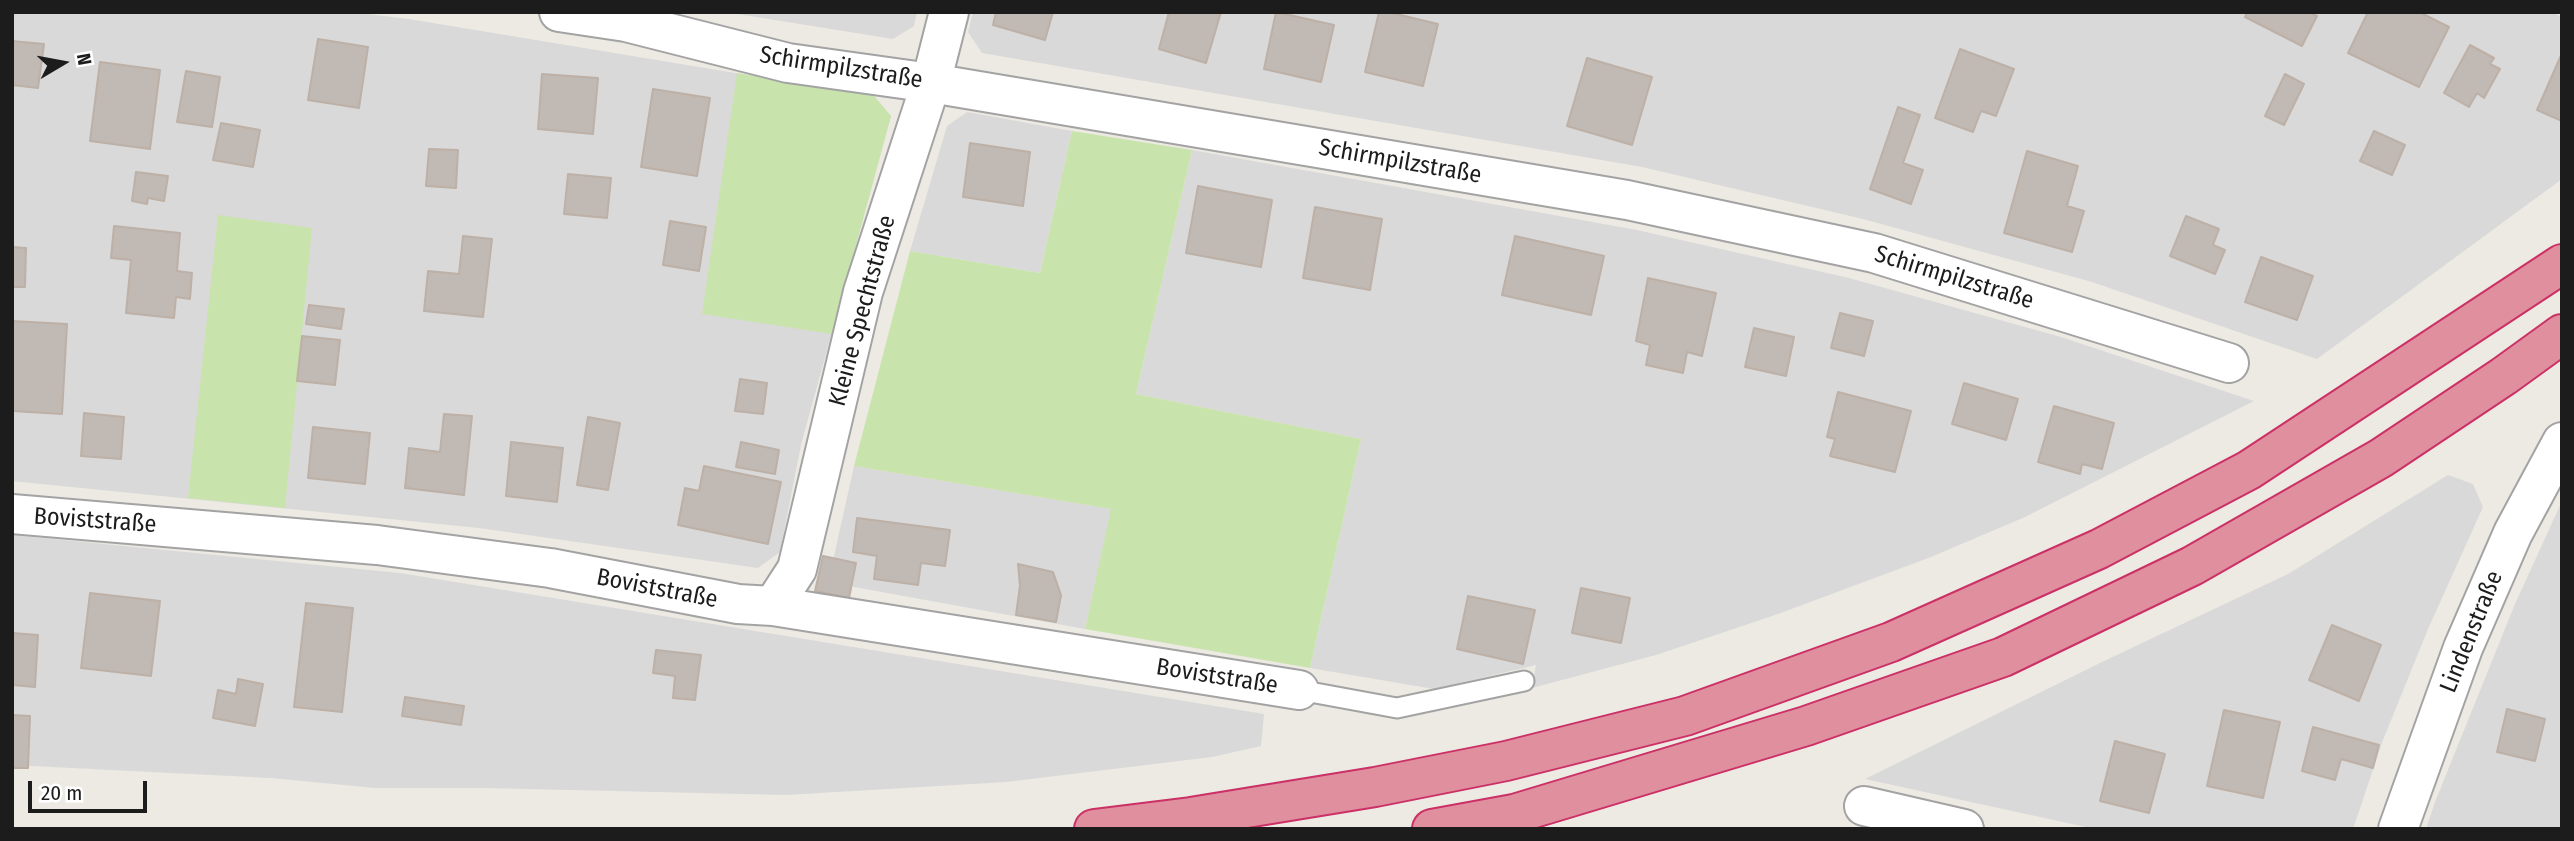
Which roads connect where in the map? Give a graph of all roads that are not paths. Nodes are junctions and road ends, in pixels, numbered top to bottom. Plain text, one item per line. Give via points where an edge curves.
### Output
1 (559, 12) edge
2 (949, 12) edge
3 (931, 83) junction
4 (2562, 264) edge
5 (2562, 334) edge
6 (2229, 363) dead end
7 (2562, 442) edge
8 (12, 514) edge
9 (773, 606) junction
10 (1524, 681) dead end
11 (1299, 690) joint
12 (1864, 806) dead end
13 (1094, 829) edge
14 (1432, 829) edge
15 (1964, 829) edge
16 (2398, 829) edge

1 - 3 street, Schirmpilzstraße via 626,22 788,63
2 - 3 street, Kleine Spechtstraße
3 - 6 street, Schirmpilzstraße via 1627,200 1848,247
3 - 9 street, Kleine Spechtstraße via 863,292 797,569
4 - 13 highway via 2249,470 2099,549 1891,642 1685,716 1506,761 1375,787
5 - 14 highway via 2370,465 2192,566 2003,657 1806,726 1514,814
7 - 16 street, Lindenstraße via 2513,533 2463,648
8 - 9 street, Boviststraße via 377,545 550,568 738,604
9 - 11 street, Boviststraße
10 - 11 lane via 1397,708
12 - 15 street

